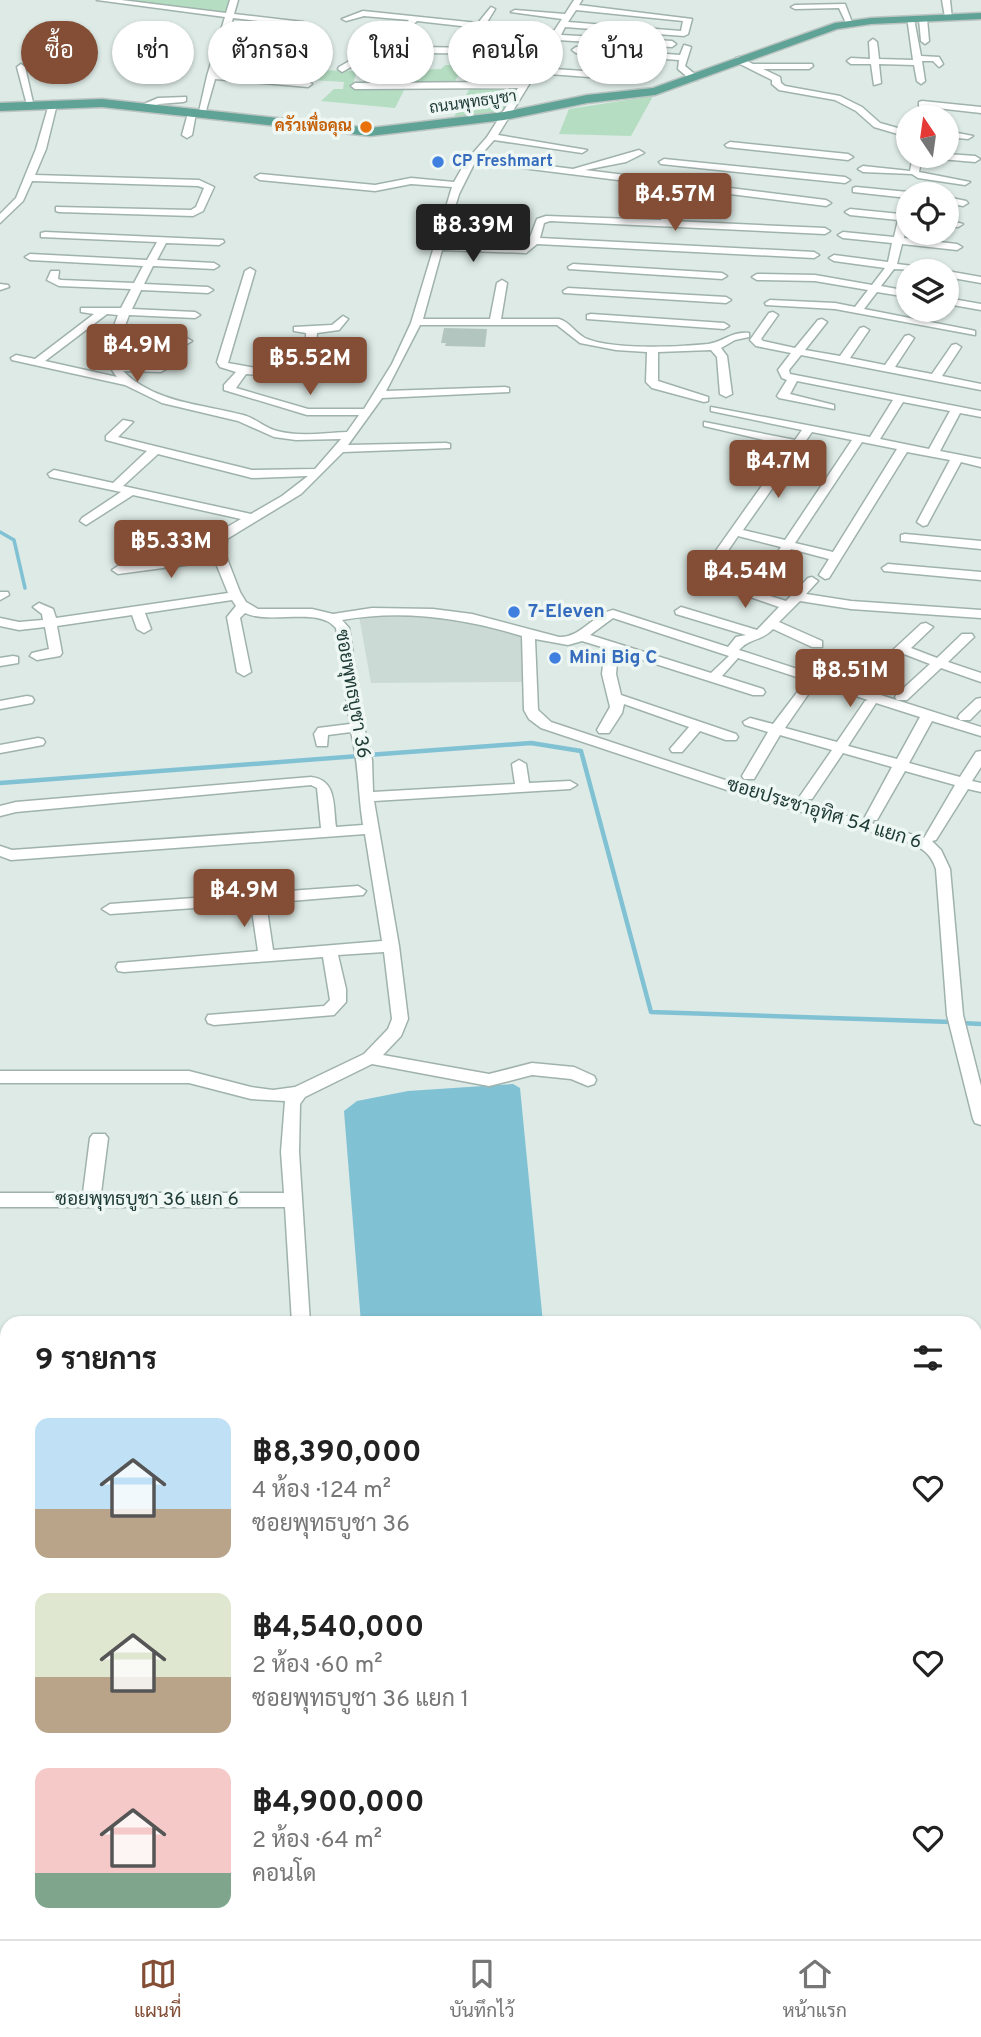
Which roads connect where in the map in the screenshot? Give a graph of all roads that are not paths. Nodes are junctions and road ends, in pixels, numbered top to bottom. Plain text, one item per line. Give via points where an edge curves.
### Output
1 (102, 0) edge
2 (234, 0) edge
3 (946, 0) edge
4 (841, 3) edge
5 (576, 4) edge
6 (794, 6) dead end
7 (491, 9) dead end
8 (515, 12) dead end
9 (981, 16) edge
10 (229, 17) junction
11 (949, 18) junction
12 (346, 19) dead end
13 (415, 19) junction
14 (909, 19) junction
15 (923, 19) junction
16 (228, 21) edge
17 (270, 21) edge
18 (484, 21) edge
19 (565, 21) junction
20 (448, 23) edge
21 (850, 23) junction
22 (563, 24) edge
23 (563, 36) edge
24 (925, 41) dead end
25 (873, 42) dead end
26 (675, 44) dead end
27 (687, 47) dead end
28 (764, 51) junction
29 (667, 57) edge
30 (684, 58) junction
31 (851, 61) dead end
32 (875, 61) junction
33 (917, 61) junction
34 (734, 62) junction
35 (939, 64) dead end
36 (752, 66) junction
37 (342, 69) dead end
38 (694, 78) junction
39 (921, 81) dead end
40 (208, 83) edge
41 (877, 83) dead end
42 (25, 84) edge
43 (612, 84) edge
44 (776, 84) junction
45 (524, 85) joint
46 (355, 86) dead end
47 (607, 96) junction
48 (183, 99) dead end
49 (53, 104) junction
50 (922, 104) dead end
51 (31, 105) junction
52 (0, 107) edge
53 (141, 107) junction
54 (981, 110) edge
55 (196, 113) junction
56 (504, 116) junction
57 (896, 129) edge
58 (187, 135) dead end
59 (959, 135) edge
60 (494, 136) junction
61 (968, 136) dead end
62 (730, 145) dead end
63 (582, 150) dead end
64 (789, 151) junction
65 (639, 153) dead end
66 (848, 157) dead end
67 (959, 158) edge
68 (474, 159) junction
69 (975, 159) dead end
70 (664, 162) dead end
71 (652, 166) dead end
72 (915, 168) edge
73 (863, 169) dead end
74 (573, 172) junction
75 (718, 173) dead end
76 (782, 173) junction
77 (914, 174) junction
78 (260, 177) dead end
79 (29, 178) junction
80 (845, 180) dead end
81 (644, 181) junction
82 (912, 182) edge
83 (965, 182) dead end
84 (458, 185) junction
85 (710, 189) junction
86 (856, 190) dead end
87 (896, 194) edge
88 (97, 195) junction
89 (774, 197) junction
90 (826, 203) dead end
91 (959, 203) edge
92 (962, 203) dead end
93 (672, 204) dead end
94 (59, 209) dead end
95 (850, 212) dead end
96 (896, 217) edge
97 (0, 220) edge
98 (665, 224) junction
99 (685, 225) junction
100 (825, 231) dead end
101 (45, 235) dead end
102 (843, 235) dead end
103 (163, 240) junction
104 (896, 240) edge
105 (219, 242) dead end
106 (534, 242) junction
107 (898, 245) edge
108 (941, 245) edge
109 (438, 247) junction
110 (957, 247) dead end
111 (682, 249) junction
112 (814, 254) dead end
113 (30, 257) dead end
114 (834, 258) dead end
115 (150, 264) junction
116 (892, 265) junction
117 (214, 266) dead end
118 (896, 266) edge
119 (573, 267) dead end
120 (655, 267) junction
121 (250, 271) dead end
122 (55, 272) dead end
123 (722, 276) dead end
124 (959, 276) edge
125 (757, 277) dead end
126 (981, 280) edge
127 (502, 283) dead end
128 (137, 287) junction
129 (877, 288) junction
130 (208, 290) dead end
131 (568, 291) dead end
132 (896, 292) edge
133 (648, 295) junction
134 (726, 300) dead end
135 (959, 303) edge
136 (528, 306) dead end
137 (981, 307) edge
138 (85, 310) dead end
139 (858, 310) junction
140 (104, 311) junction
141 (125, 312) junction
142 (195, 316) dead end
143 (591, 317) dead end
144 (343, 319) dead end
145 (646, 320) junction
146 (416, 321) junction
147 (495, 322) junction
148 (527, 322) junction
149 (822, 322) dead end
150 (724, 326) dead end
151 (298, 329) dead end
152 (312, 330) junction
153 (864, 330) dead end
154 (971, 333) dead end
155 (745, 335) dead end
156 (116, 337) junction
157 (909, 338) dead end
158 (187, 341) dead end
159 (956, 346) dead end
160 (714, 347) junction
161 (648, 348) junction
162 (797, 352) junction
163 (16, 358) dead end
164 (842, 361) junction
165 (36, 363) junction
166 (115, 367) junction
167 (161, 369) dead end
168 (243, 370) junction
169 (887, 370) junction
170 (794, 377) junction
171 (934, 379) junction
172 (130, 383) junction
173 (844, 387) junction
174 (981, 387) edge
175 (505, 390) dead end
176 (726, 394) dead end
177 (377, 395) junction
178 (900, 398) junction
179 (704, 399) dead end
180 (981, 399) edge
181 (715, 409) dead end
182 (957, 409) junction
183 (366, 412) junction
184 (978, 413) edge
185 (127, 422) dead end
186 (708, 424) dead end
187 (808, 429) junction
188 (349, 435) junction
189 (859, 438) junction
190 (873, 441) junction
191 (798, 444) junction
192 (446, 446) dead end
193 (156, 449) junction
194 (339, 449) junction
195 (903, 449) junction
196 (932, 455) junction
197 (956, 460) junction
198 (981, 463) edge
199 (317, 472) junction
200 (54, 474) dead end
201 (123, 488) junction
202 (250, 517) junction
203 (86, 521) dead end
204 (923, 522) dead end
205 (735, 532) junction
206 (905, 538) dead end
207 (788, 545) junction
208 (981, 545) edge
209 (721, 552) dead end
210 (220, 557) junction
211 (837, 557) junction
212 (776, 563) dead end
213 (757, 566) dead end
214 (888, 568) dead end
215 (118, 570) dead end
216 (825, 575) dead end
217 (981, 576) edge
218 (812, 581) dead end
219 (712, 582) dead end
220 (737, 590) junction
221 (239, 601) junction
222 (793, 601) junction
223 (39, 607) dead end
224 (137, 610) junction
225 (681, 611) dead end
226 (981, 614) edge
227 (335, 617) junction
228 (0, 622) edge
229 (50, 623) junction
230 (772, 624) junction
231 (926, 627) dead end
232 (144, 629) dead end
233 (528, 632) junction
234 (760, 635) junction
235 (580, 636) junction
236 (967, 637) dead end
237 (680, 643) dead end
238 (817, 644) dead end
239 (612, 646) junction
240 (901, 649) junction
241 (37, 656) dead end
242 (731, 656) junction
243 (751, 659) junction
244 (666, 661) junction
245 (939, 662) junction
246 (244, 672) dead end
247 (713, 678) junction
248 (981, 678) edge
249 (810, 685) dead end
250 (758, 692) dead end
251 (855, 692) junction
252 (902, 697) dead end
253 (618, 698) junction
254 (27, 700) dead end
255 (981, 702) edge
256 (870, 704) dead end
257 (0, 705) edge
258 (928, 715) junction
259 (965, 717) dead end
260 (750, 722) dead end
261 (698, 725) junction
262 (357, 727) junction
263 (604, 730) dead end
264 (776, 730) junction
265 (981, 732) edge
266 (731, 737) dead end
267 (38, 742) dead end
268 (322, 743) dead end
269 (838, 747) junction
270 (0, 749) edge
271 (677, 749) dead end
272 (981, 755) edge
273 (519, 764) dead end
274 (900, 765) junction
275 (749, 776) dead end
276 (963, 783) junction
277 (570, 785) dead end
278 (523, 787) junction
279 (981, 788) edge
280 (807, 796) dead end
281 (366, 797) junction
282 (0, 811) edge
283 (872, 817) dead end
284 (371, 829) junction
285 (329, 832) junction
286 (931, 837) dead end
287 (0, 850) edge
288 (358, 891) dead end
289 (258, 898) junction
290 (110, 909) dead end
291 (391, 946) junction
292 (329, 951) junction
293 (266, 956) junction
294 (124, 967) dead end
295 (214, 1019) dead end
296 (370, 1058) junction
297 (0, 1077) edge
298 (588, 1080) dead end
299 (299, 1093) junction
300 (981, 1119) edge
301 (99, 1138) dead end
302 (0, 1200) edge
303 (91, 1200) junction
304 (294, 1200) junction
305 (300, 1316) edge

1 - 10 street
2 - 10 street
3 - 11 street
4 - 6 street
4 - 21 street
5 - 19 street
5 - 19 street via 688,19 684,34
7 - 18 street
8 - 19 street
9 - 11 main road, ถนนพุทธบูชา
10 - 16 street
10 - 17 street
11 - 15 main road, ถนนพุทธบูชา
12 - 13 street via 363,13
13 - 20 street
13 - 37 street via 394,39
14 - 15 main road, ถนนพุทธบูชา
14 - 21 main road, ถนนพุทธบูชา
14 - 33 street
15 - 24 street
19 - 22 street
21 - 28 main road, ถนนพุทธบูชา
23 - 26 street
25 - 32 street
27 - 30 street
28 - 34 main road, ถนนพุทธบูชา
28 - 36 street via 806,63
29 - 30 street
30 - 38 street via 681,68
31 - 32 street
32 - 33 street
32 - 41 street
33 - 35 street via 933,58
33 - 39 street
34 - 36 street
34 - 38 main road, ถนนพุทธบูชา
34 - 44 street via 764,82
36 - 44 street via 777,79
38 - 47 main road, ถนนพุทธบูชา via 655,91
40 - 55 street
42 - 51 street
43 - 47 street
44 - 57 street via 786,90 838,98 877,125
45 - 46 street
45 - 56 street
47 - 56 main road, ถนนพุทธบูชา
48 - 53 street
49 - 51 main road, ถนนพุทธบูชา
49 - 53 main road, ถนนพุทธบูชา
49 - 79 street
50 - 54 street
51 - 52 main road, ถนนพุทธบูชา
53 - 55 main road, ถนนพุทธบูชา
55 - 56 main road, ถนนพุทธบูชา via 358,132
55 - 58 street
56 - 60 street
59 - 61 street
60 - 63 street
60 - 68 street
62 - 64 street
64 - 66 street
64 - 76 street
65 - 74 street
67 - 69 street
68 - 74 street
68 - 84 street
70 - 76 street
71 - 81 street
72 - 77 street
73 - 77 street
74 - 81 street
75 - 85 street
76 - 80 street
76 - 89 street
77 - 82 street
77 - 83 street
78 - 84 street via 375,188 411,181
79 - 88 street
79 - 97 street via 17,205
81 - 85 street
84 - 109 street
85 - 89 street
86 - 87 street
88 - 88 street via 199,183 209,187 200,209 193,213
88 - 94 street
89 - 90 street
91 - 92 street
93 - 98 street
95 - 96 street
98 - 99 street
98 - 106 street via 550,218 540,221
99 - 100 street via 787,225
99 - 111 street
101 - 103 street
102 - 104 street
103 - 105 street
103 - 115 street
106 - 109 street via 526,250
106 - 111 street
107 - 116 street
108 - 110 street
109 - 146 street
111 - 112 street
113 - 115 street
114 - 116 street
115 - 117 street
115 - 128 street
116 - 118 street
116 - 129 street
119 - 120 street
120 - 123 street
120 - 133 street
121 - 168 street via 222,362
122 - 128 street via 52,279 59,283
124 - 126 street
125 - 129 street via 815,278
127 - 147 street
128 - 130 street
128 - 141 street
129 - 132 street
129 - 139 street
131 - 133 street
133 - 134 street
133 - 145 street
135 - 137 street
136 - 148 street
138 - 140 street
139 - 154 street
139 - 162 street via 816,304 771,309 756,342
140 - 141 street
140 - 165 street
141 - 142 street
141 - 156 street
143 - 145 street
144 - 152 street via 335,328
145 - 150 street
145 - 161 street
146 - 147 street
146 - 177 street via 405,350
147 - 148 street
148 - 161 street via 559,322 584,341
149 - 162 street
151 - 152 street
152 - 168 street via 311,344 298,371
153 - 164 street
155 - 160 street
156 - 158 street
156 - 166 street
157 - 169 street
159 - 171 street
160 - 161 street
160 - 176 street via 722,356
161 - 179 street via 656,386
162 - 164 street
162 - 170 street via 783,370
163 - 165 street
164 - 169 street
165 - 172 street
166 - 167 street
166 - 172 street
168 - 183 street via 230,390 307,412
169 - 171 street
170 - 173 street
170 - 173 street via 783,396 827,411
171 - 174 street
172 - 188 street via 148,396 242,418 271,434
173 - 178 street
175 - 177 street
177 - 183 street
178 - 182 street
178 - 190 street
180 - 184 street
181 - 187 street
182 - 184 street
182 - 196 street
183 - 188 street
185 - 193 street via 110,438
186 - 191 street
187 - 189 street
187 - 191 street
188 - 194 street
189 - 190 street
189 - 207 street
190 - 195 street
191 - 205 street
192 - 194 street
193 - 199 street via 252,474
193 - 201 street
194 - 199 street
195 - 196 street
195 - 211 street
196 - 197 street
197 - 198 street
197 - 204 street
199 - 202 street via 293,494
200 - 201 street
201 - 202 street
201 - 203 street
202 - 210 street via 221,537
205 - 207 street
205 - 209 street
206 - 208 street
207 - 211 street
207 - 212 street
210 - 215 street
210 - 221 street
211 - 216 street
213 - 220 street
214 - 217 street
218 - 222 street
219 - 220 street
220 - 222 street
221 - 224 street, ซอยพุทธบูชา 36
221 - 227 street, ซอยพุทธบูชา 36 via 261,614
221 - 246 street via 233,617
222 - 226 street
222 - 230 street
223 - 229 street via 48,612
224 - 229 street, ซอยพุทธบูชา 36
224 - 232 street
225 - 234 street
227 - 233 street via 441,613
227 - 262 street, ซอยพุทธบูชา 36 via 342,628
228 - 229 street, ซอยพุทธบูชา 36 via 19,626
229 - 241 street via 55,653
230 - 234 street
230 - 238 street
231 - 240 street
233 - 235 street via 564,641
233 - 300 street, ซอยประชาอุทิศ 54 แยก 6 via 531,710 547,725 750,793 929,844 943,869 956,1023
234 - 242 street via 741,640
234 - 243 street via 762,648
235 - 239 street
235 - 242 street via 600,617 613,614
236 - 245 street
237 - 244 street
239 - 244 street
239 - 253 street via 609,673
240 - 245 street
240 - 251 street
242 - 243 street
242 - 247 street
243 - 251 street
244 - 247 street
245 - 248 street
245 - 252 street
247 - 250 street
249 - 264 street
251 - 258 street
253 - 261 street
253 - 263 street via 617,714
254 - 257 street
255 - 259 street
256 - 269 street
258 - 265 street
258 - 274 street
260 - 264 street
261 - 266 street
261 - 271 street
262 - 268 street via 323,732
262 - 281 street, ซอยพุทธบูชา 36
264 - 269 street
264 - 275 street
267 - 270 street
269 - 274 street
269 - 280 street
272 - 276 street
273 - 278 street
274 - 276 street
274 - 283 street
276 - 279 street
276 - 286 street
277 - 278 street
278 - 281 street
281 - 284 street, ซอยพุทธบูชา 36
282 - 285 street via 311,781 324,787
284 - 285 street
284 - 291 street, ซอยพุทธบูชา 36
285 - 287 street via 11,855
288 - 289 street
289 - 290 street
289 - 293 street
291 - 292 street
291 - 296 street, ซอยพุทธบูชา 36 via 400,1019 395,1032
292 - 293 street
292 - 295 street via 338,1002 328,1011
293 - 294 street
296 - 298 street via 489,1080 547,1069
296 - 299 street, ซอยพุทธบูชา 36
297 - 299 street via 189,1077 251,1093
299 - 304 street via 290,1113
301 - 303 street
302 - 303 street, ซอยพุทธบูชา 36 แยก 6
303 - 304 street, ซอยพุทธบูชา 36 แยก 6
304 - 305 street

